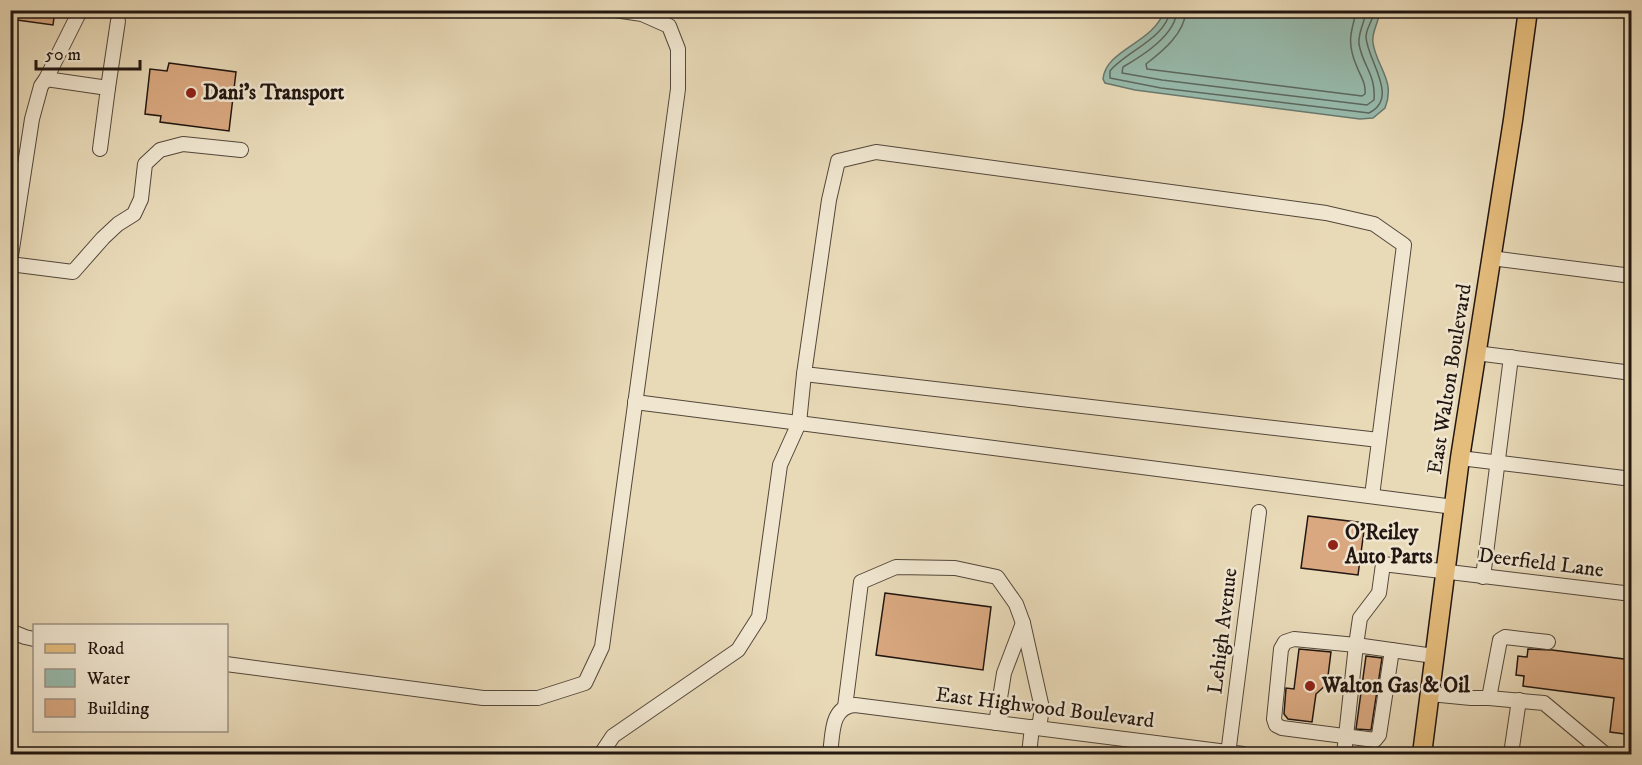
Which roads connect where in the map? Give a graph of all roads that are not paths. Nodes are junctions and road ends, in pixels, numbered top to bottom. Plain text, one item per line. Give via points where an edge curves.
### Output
1 (82, 10) edge
2 (615, 10) edge
3 (1528, 10) edge
4 (118, 21) dead end
5 (45, 79) junction
6 (108, 88) junction
7 (100, 149) dead end
8 (241, 150) dead end
9 (1491, 258) junction
10 (10, 263) edge
11 (1632, 276) edge
12 (1476, 353) junction
13 (1510, 357) junction
14 (1632, 373) edge
15 (804, 374) junction
16 (635, 402) junction
17 (799, 423) junction
18 (1379, 441) junction
19 (1460, 458) junction
20 (1497, 463) junction
21 (1632, 479) edge
22 (1372, 496) junction
23 (1454, 507) junction
24 (1259, 512) dead end
25 (1445, 572) junction
26 (1483, 577) junction
27 (1632, 594) edge
28 (1023, 623) junction
29 (10, 630) edge
30 (33, 639) edge
31 (1548, 642) dead end
32 (1356, 645) junction
33 (1392, 650) junction
34 (1434, 656) junction
35 (228, 664) edge
36 (1430, 694) junction
37 (1490, 698) junction
38 (1519, 700) junction
39 (844, 708) junction
40 (996, 723) junction
41 (1036, 728) junction
42 (1346, 737) junction
43 (601, 754) edge
44 (830, 754) edge
45 (1029, 754) edge
46 (1228, 754) edge
47 (1243, 754) edge
48 (1344, 754) edge
49 (1422, 754) edge
50 (1511, 754) edge
51 (1605, 754) edge

1 - 5 street
2 - 16 street via 642,14 669,26 678,49 678,89
3 - 9 main road, East Walton Boulevard
4 - 6 street
5 - 6 street
5 - 10 street via 32,119
6 - 7 street
8 - 10 street via 183,144 160,150 145,164 141,199 134,214 103,238 73,272
9 - 11 street
9 - 12 main road, East Walton Boulevard
12 - 13 street
12 - 19 main road, East Walton Boulevard
13 - 14 street
13 - 20 street
15 - 17 street
15 - 18 street
15 - 18 street via 838,161 876,152 1326,213 1374,224 1404,245
16 - 17 street
16 - 35 street via 602,647 585,683 538,698 483,698
17 - 22 street
17 - 43 street via 780,465 759,617 738,650 613,736
18 - 22 street
19 - 20 street
19 - 23 main road, East Walton Boulevard
20 - 21 street
20 - 26 street
22 - 23 street
23 - 25 main road, East Walton Boulevard
24 - 46 street, Lehigh Avenue
25 - 26 street, Deerfield Lane
25 - 32 street, Deerfield Lane via 1383,564 1379,593 1360,618
25 - 34 main road, East Walton Boulevard
26 - 27 street, Deerfield Lane
28 - 39 street via 1016,604 997,577 955,568 897,567 861,582
28 - 40 street via 1004,673
28 - 41 street via 1042,708
29 - 30 street
31 - 37 street via 1505,637 1500,640
32 - 33 street
32 - 42 street
32 - 42 street via 1294,639 1281,649 1276,725
33 - 34 street
33 - 42 street via 1379,735 1375,740
34 - 36 main road, East Walton Boulevard
36 - 37 street
36 - 49 main road, East Walton Boulevard
37 - 38 street
38 - 50 street
38 - 51 street via 1544,703
39 - 40 street, East Highwood Boulevard via 855,705
39 - 44 street via 834,720
40 - 41 street, East Highwood Boulevard
41 - 45 street
41 - 46 street, East Highwood Boulevard
42 - 48 street
46 - 47 street, East Highwood Boulevard

